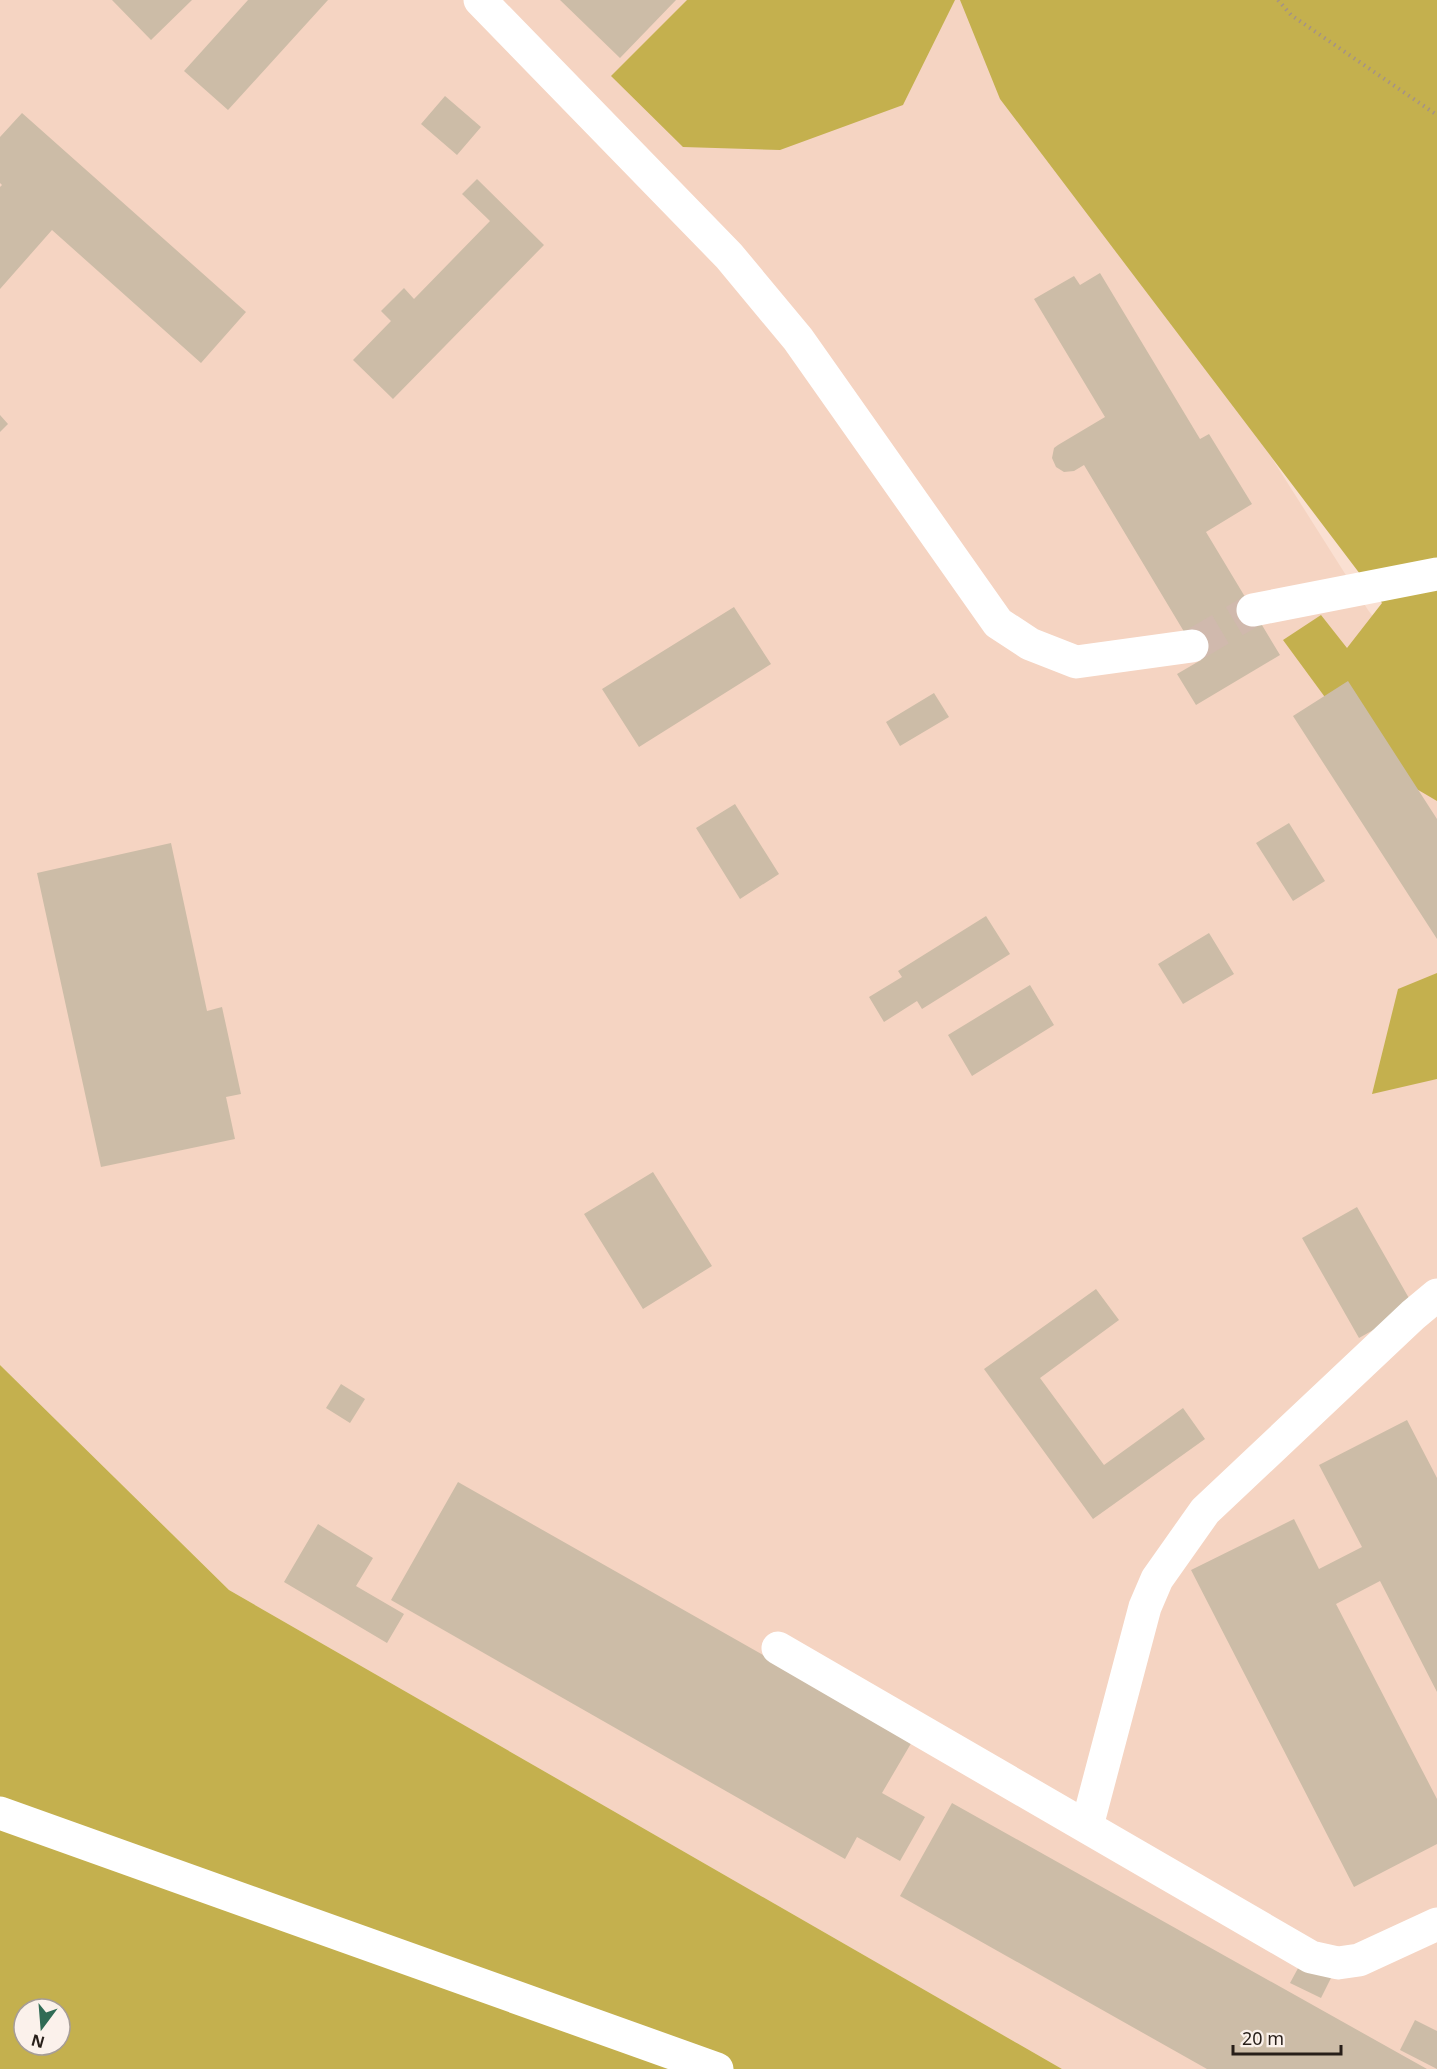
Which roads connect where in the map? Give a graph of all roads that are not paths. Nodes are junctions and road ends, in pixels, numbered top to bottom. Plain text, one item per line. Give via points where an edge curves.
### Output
1 (480, 0) edge
2 (1437, 574) edge
3 (1253, 610) tunnel mouth
4 (1192, 646) tunnel mouth
5 (1437, 1295) edge
6 (778, 1648) dead end
7 (0, 1813) edge
8 (1087, 1826) junction
9 (1437, 1924) edge
10 (717, 2069) edge

1 - 4 street via 729,256 798,339 998,623 1030,644 1076,662
2 - 3 street
5 - 8 street via 1205,1510 1157,1579 1145,1607
6 - 8 street
7 - 10 street
8 - 9 street via 1311,1957 1338,1962 1359,1960

